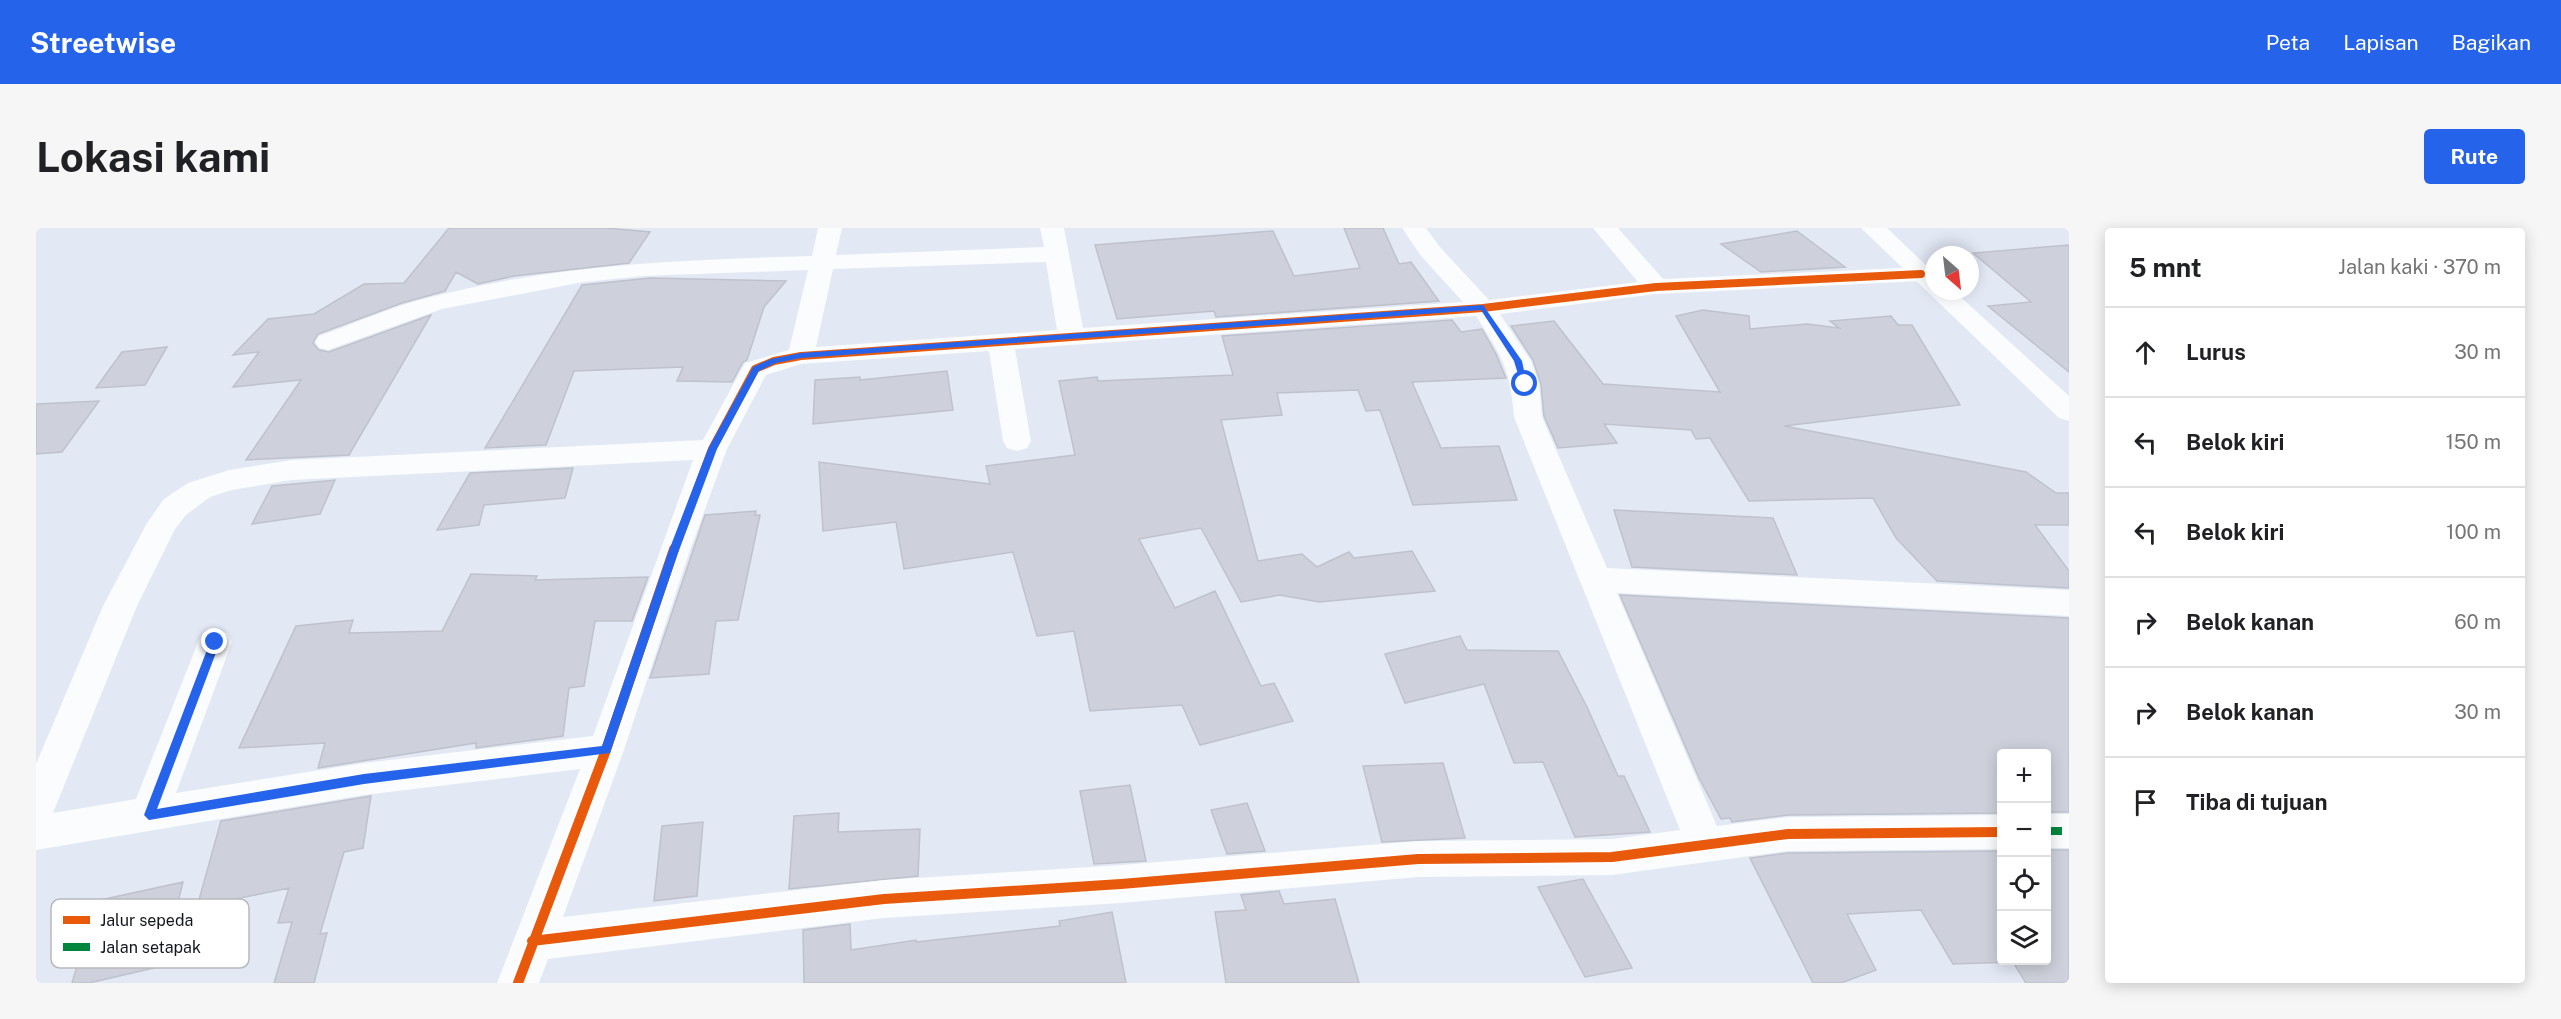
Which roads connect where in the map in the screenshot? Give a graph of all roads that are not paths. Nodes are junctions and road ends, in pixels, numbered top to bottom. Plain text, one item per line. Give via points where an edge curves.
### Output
1 (830, 228) edge
2 (1052, 228) edge
3 (1414, 228) edge
4 (1605, 228) edge
5 (1873, 228) edge
6 (1056, 254) junction
7 (821, 264) junction
8 (1925, 278) edge
9 (1925, 284) edge
10 (1656, 287) junction
11 (1948, 300) edge
12 (1483, 308) junction
13 (1072, 338) junction
14 (328, 342) dead end
15 (1001, 342) junction
16 (801, 356) junction
17 (2069, 412) edge
18 (1017, 441) dead end
19 (712, 449) junction
20 (1596, 580) junction
21 (2069, 603) edge
22 (215, 642) dead end
23 (606, 750) junction
24 (36, 808) edge
25 (149, 815) junction
26 (2051, 831) edge
27 (2069, 831) edge
28 (1997, 832) edge
29 (36, 833) edge
30 (1706, 846) junction
31 (532, 941) junction
32 (518, 983) edge

1 - 7 main road
2 - 6 main road
3 - 12 main road
4 - 10 main road
5 - 8 main road
6 - 7 main road
6 - 13 main road
7 - 14 main road via 643,269 584,275 435,303
7 - 16 main road
9 - 10 main road
10 - 12 main road
11 - 17 main road
12 - 13 main road
12 - 20 main road via 1518,361 1528,417
13 - 15 main road
15 - 16 main road
15 - 18 main road
16 - 19 main road via 755,369
19 - 23 main road
19 - 24 main road via 292,470 229,480 199,490 175,507 162,523 125,596
20 - 21 main road
20 - 30 main road
22 - 25 main road
23 - 25 main road via 364,779
23 - 31 main road
25 - 29 main road
26 - 27 main road
28 - 30 main road via 1788,834
30 - 31 main road via 1612,857 1418,859 884,899
31 - 32 main road

